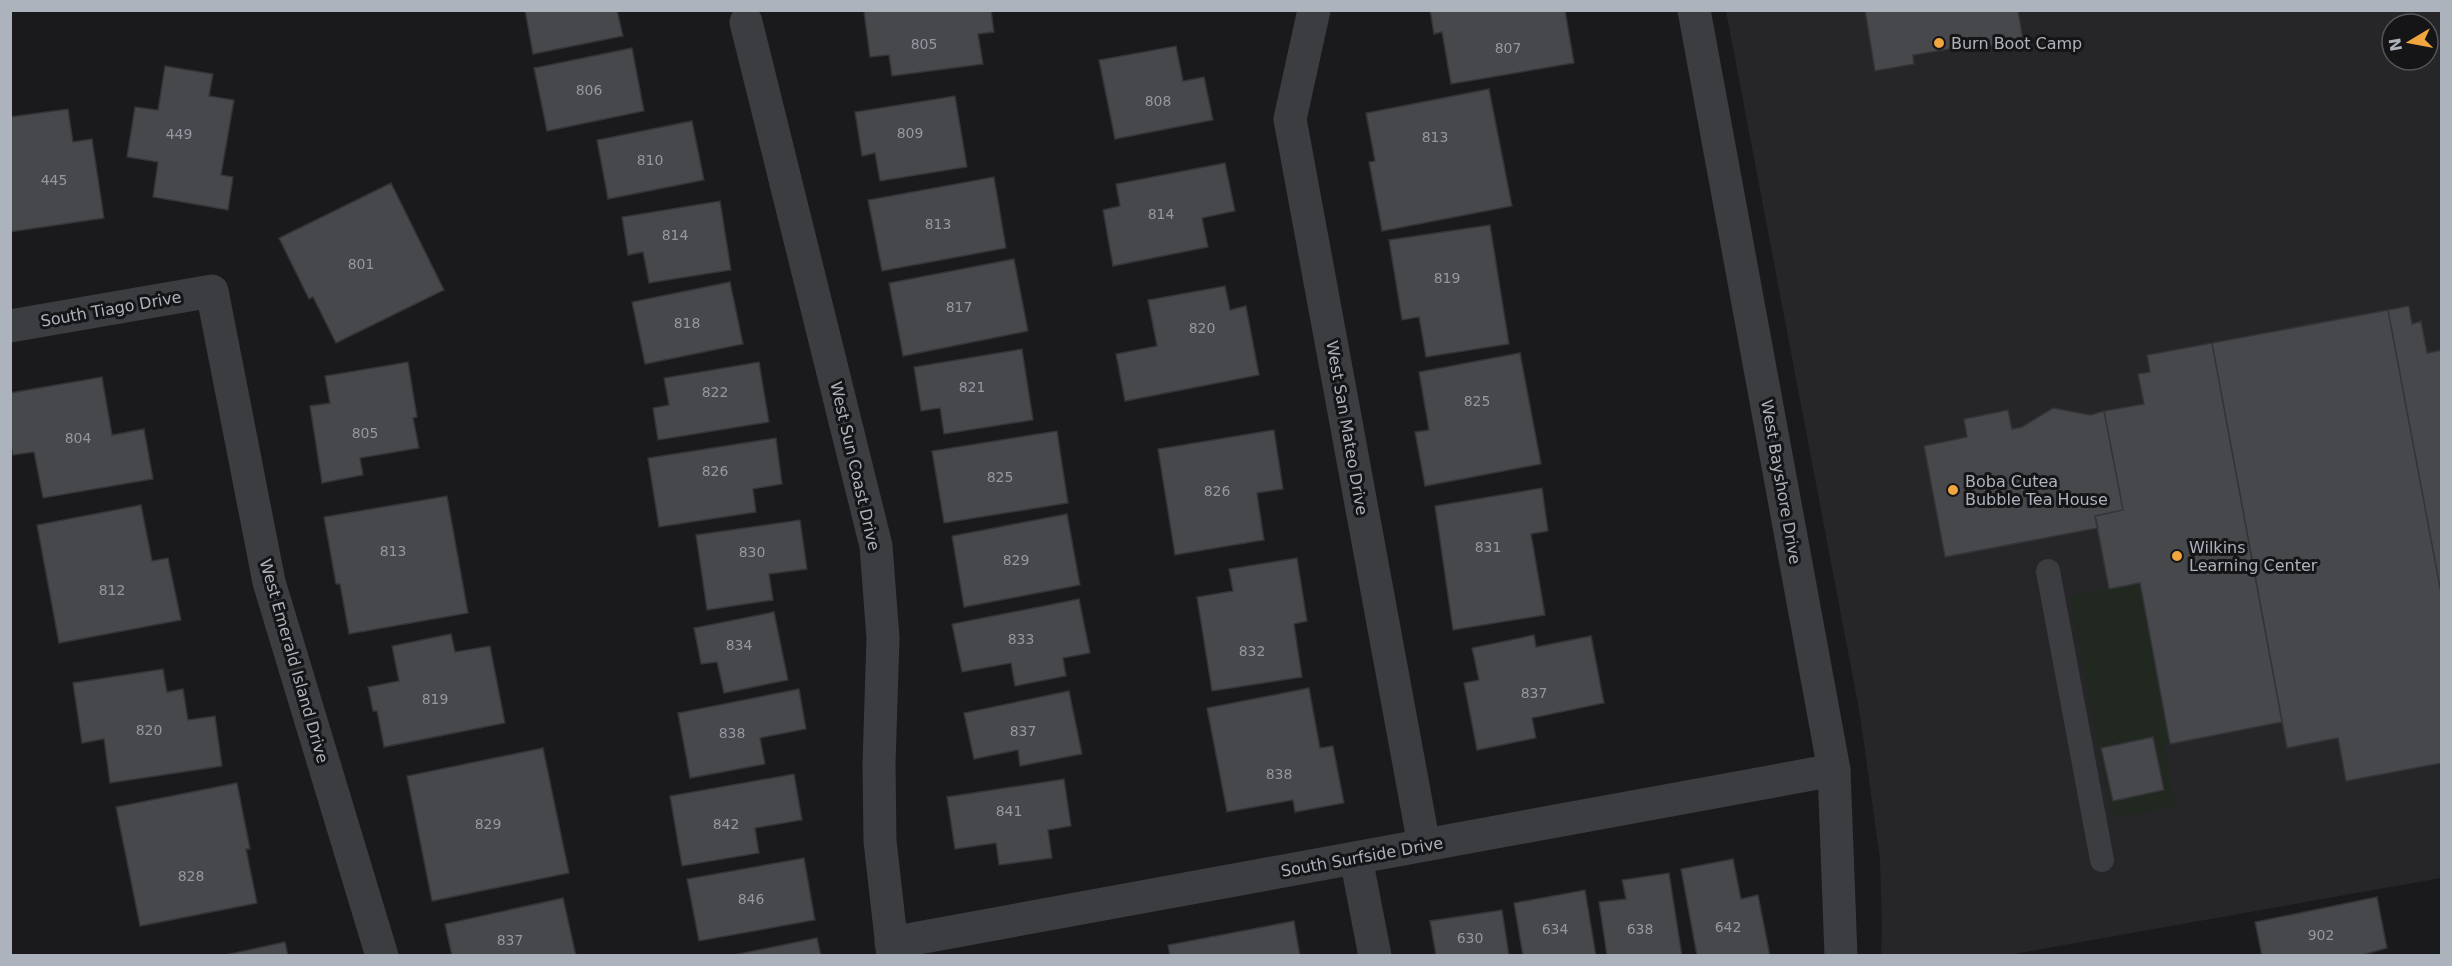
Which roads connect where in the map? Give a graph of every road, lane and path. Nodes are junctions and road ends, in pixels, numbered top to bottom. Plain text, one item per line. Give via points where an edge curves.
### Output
1 (1314, 10) edge
2 (1694, 10) edge
3 (746, 22) dead end
4 (212, 291) joint
5 (10, 327) edge
6 (2048, 571) dead end
7 (1834, 770) junction
8 (1424, 845) junction
9 (1356, 858) junction
10 (2102, 860) dead end
11 (892, 949) edge
12 (382, 956) edge
13 (1375, 956) edge
14 (1841, 956) edge

1 - 8 street, West San Mateo Drive via 1290,119
2 - 7 street, West Bayshore Drive
3 - 11 street, West Sun Coast Drive via 876,546 883,638 880,841
4 - 5 street, South Tiago Drive
4 - 12 street, West Emerald Island Drive via 269,582
6 - 10 lane
7 - 8 street, South Surfside Drive
7 - 14 street, West Bayshore Drive
8 - 9 street, South Surfside Drive
9 - 11 street, South Surfside Drive
9 - 13 street

